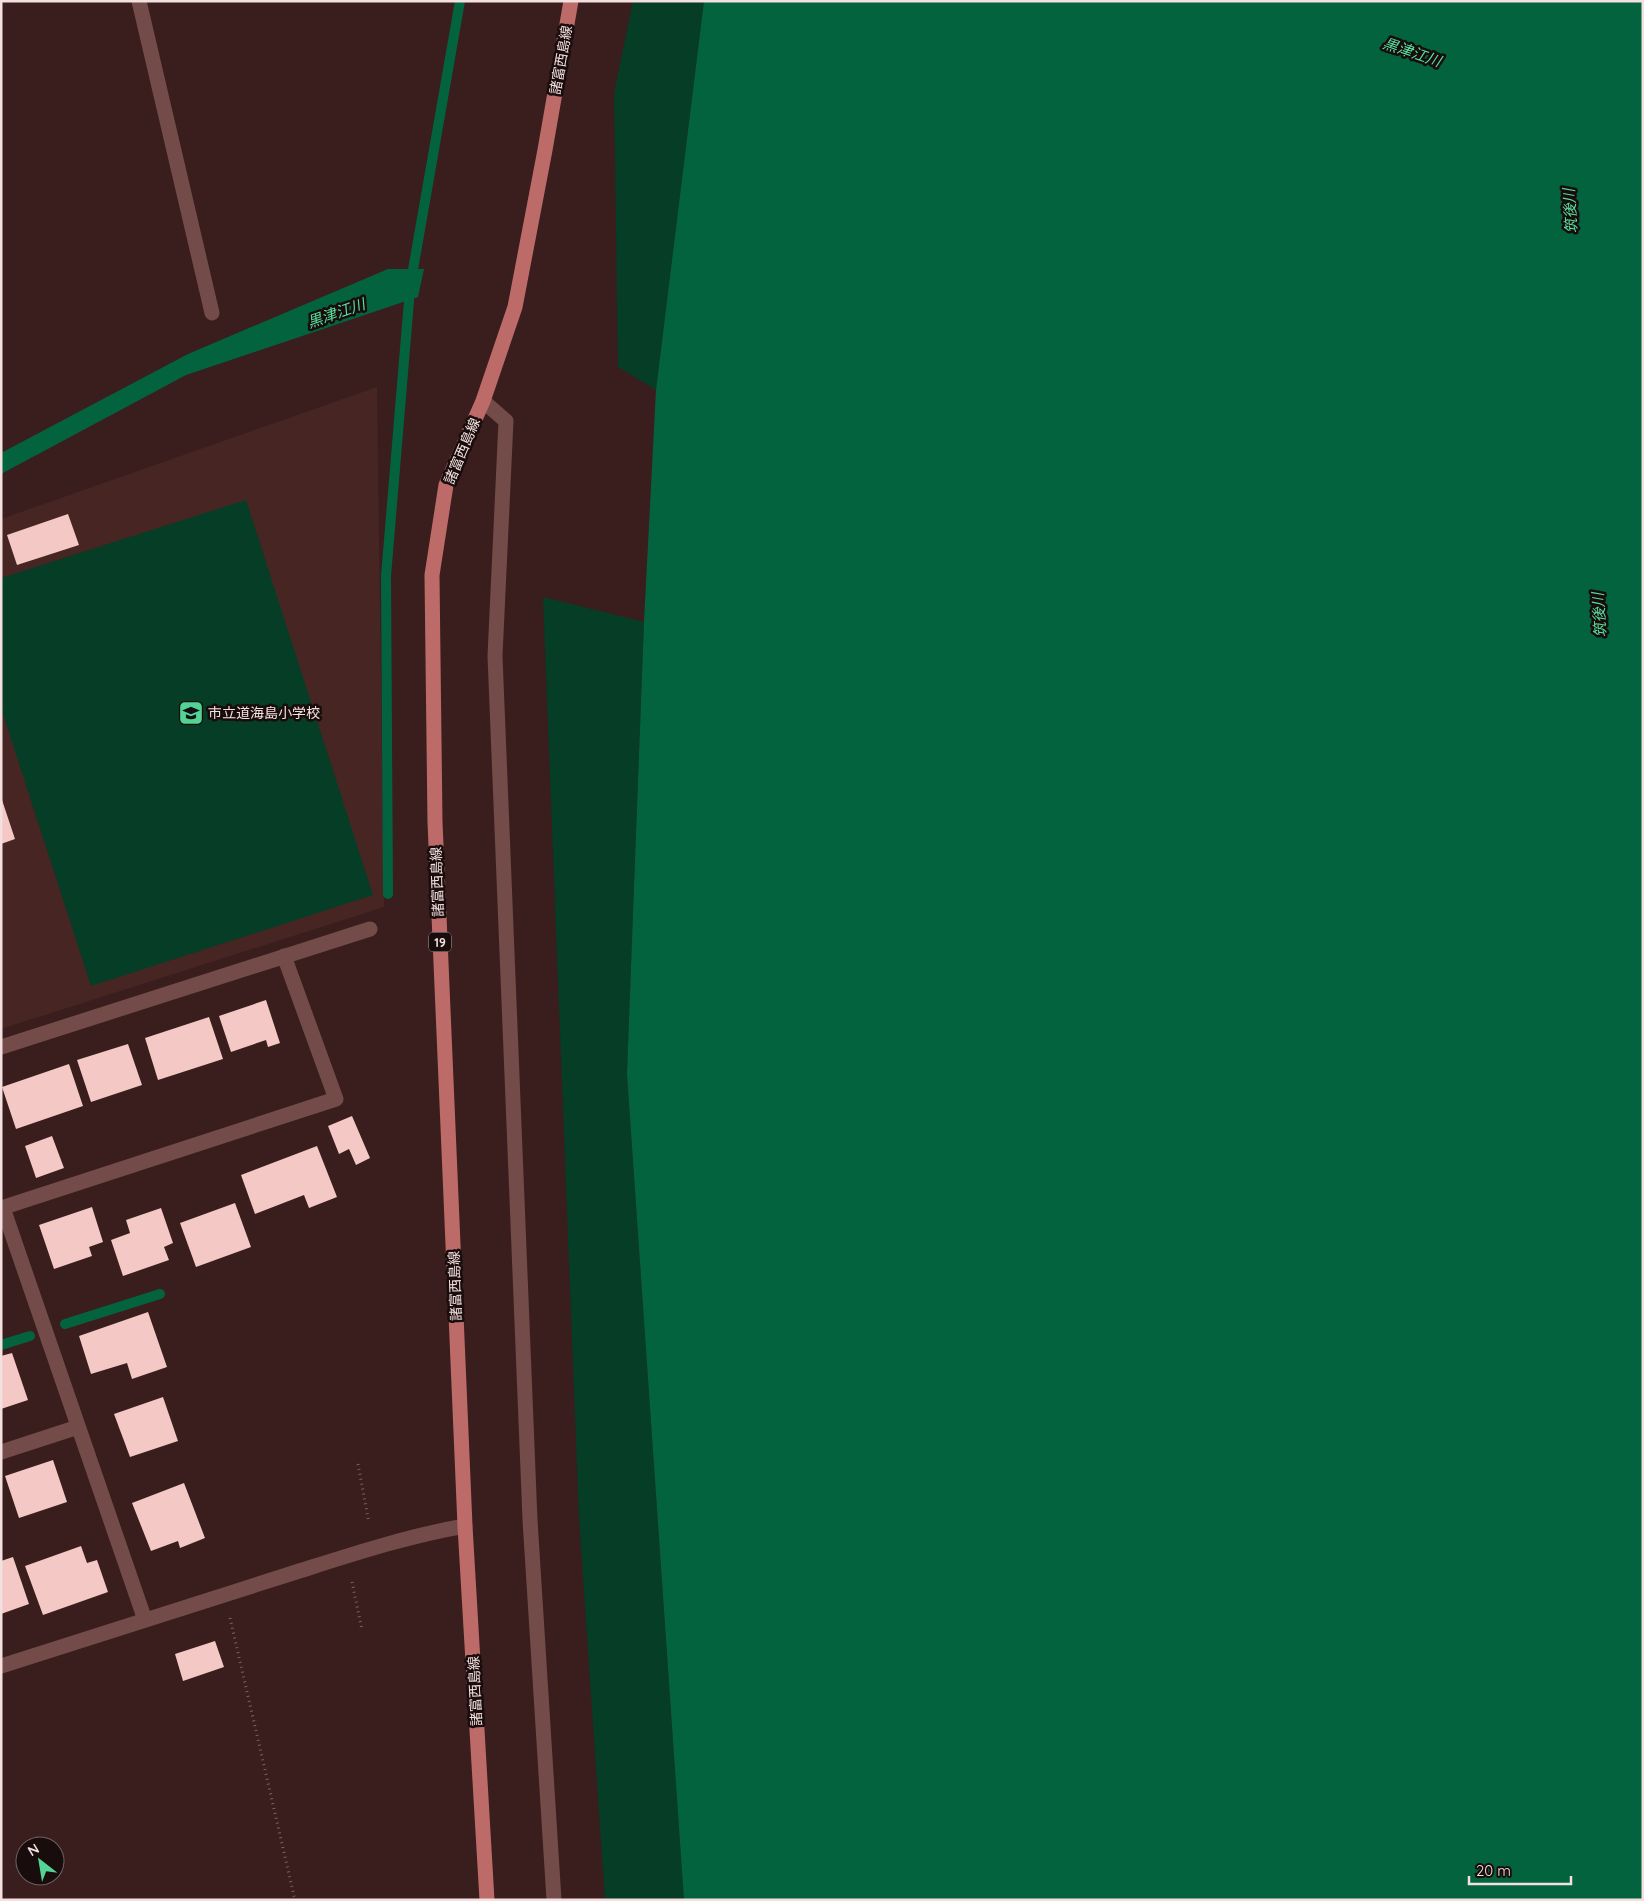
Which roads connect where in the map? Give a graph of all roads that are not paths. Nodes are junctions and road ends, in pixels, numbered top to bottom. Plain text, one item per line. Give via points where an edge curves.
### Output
1 (139, 1) edge
2 (571, 1) edge
3 (212, 313) dead end
4 (483, 401) junction
5 (370, 929) dead end
6 (284, 956) junction
7 (1, 1047) edge
8 (2, 1208) edge
9 (78, 1427) junction
10 (1, 1452) edge
11 (465, 1526) junction
12 (145, 1620) junction
13 (1, 1666) edge
14 (487, 1900) edge
15 (554, 1900) edge

1 - 3 street
2 - 4 main road, 諸富西島線 / 19 via 515,307
4 - 11 main road, 諸富西島線 / 19 via 446,485 432,575 435,822
4 - 15 street via 506,421 495,656 530,1520
5 - 6 street
6 - 7 street
6 - 8 street via 336,1099
8 - 9 street
9 - 10 street
9 - 12 street
11 - 12 street via 434,1531 346,1556
11 - 14 main road, 諸富西島線 / 19
12 - 13 street

